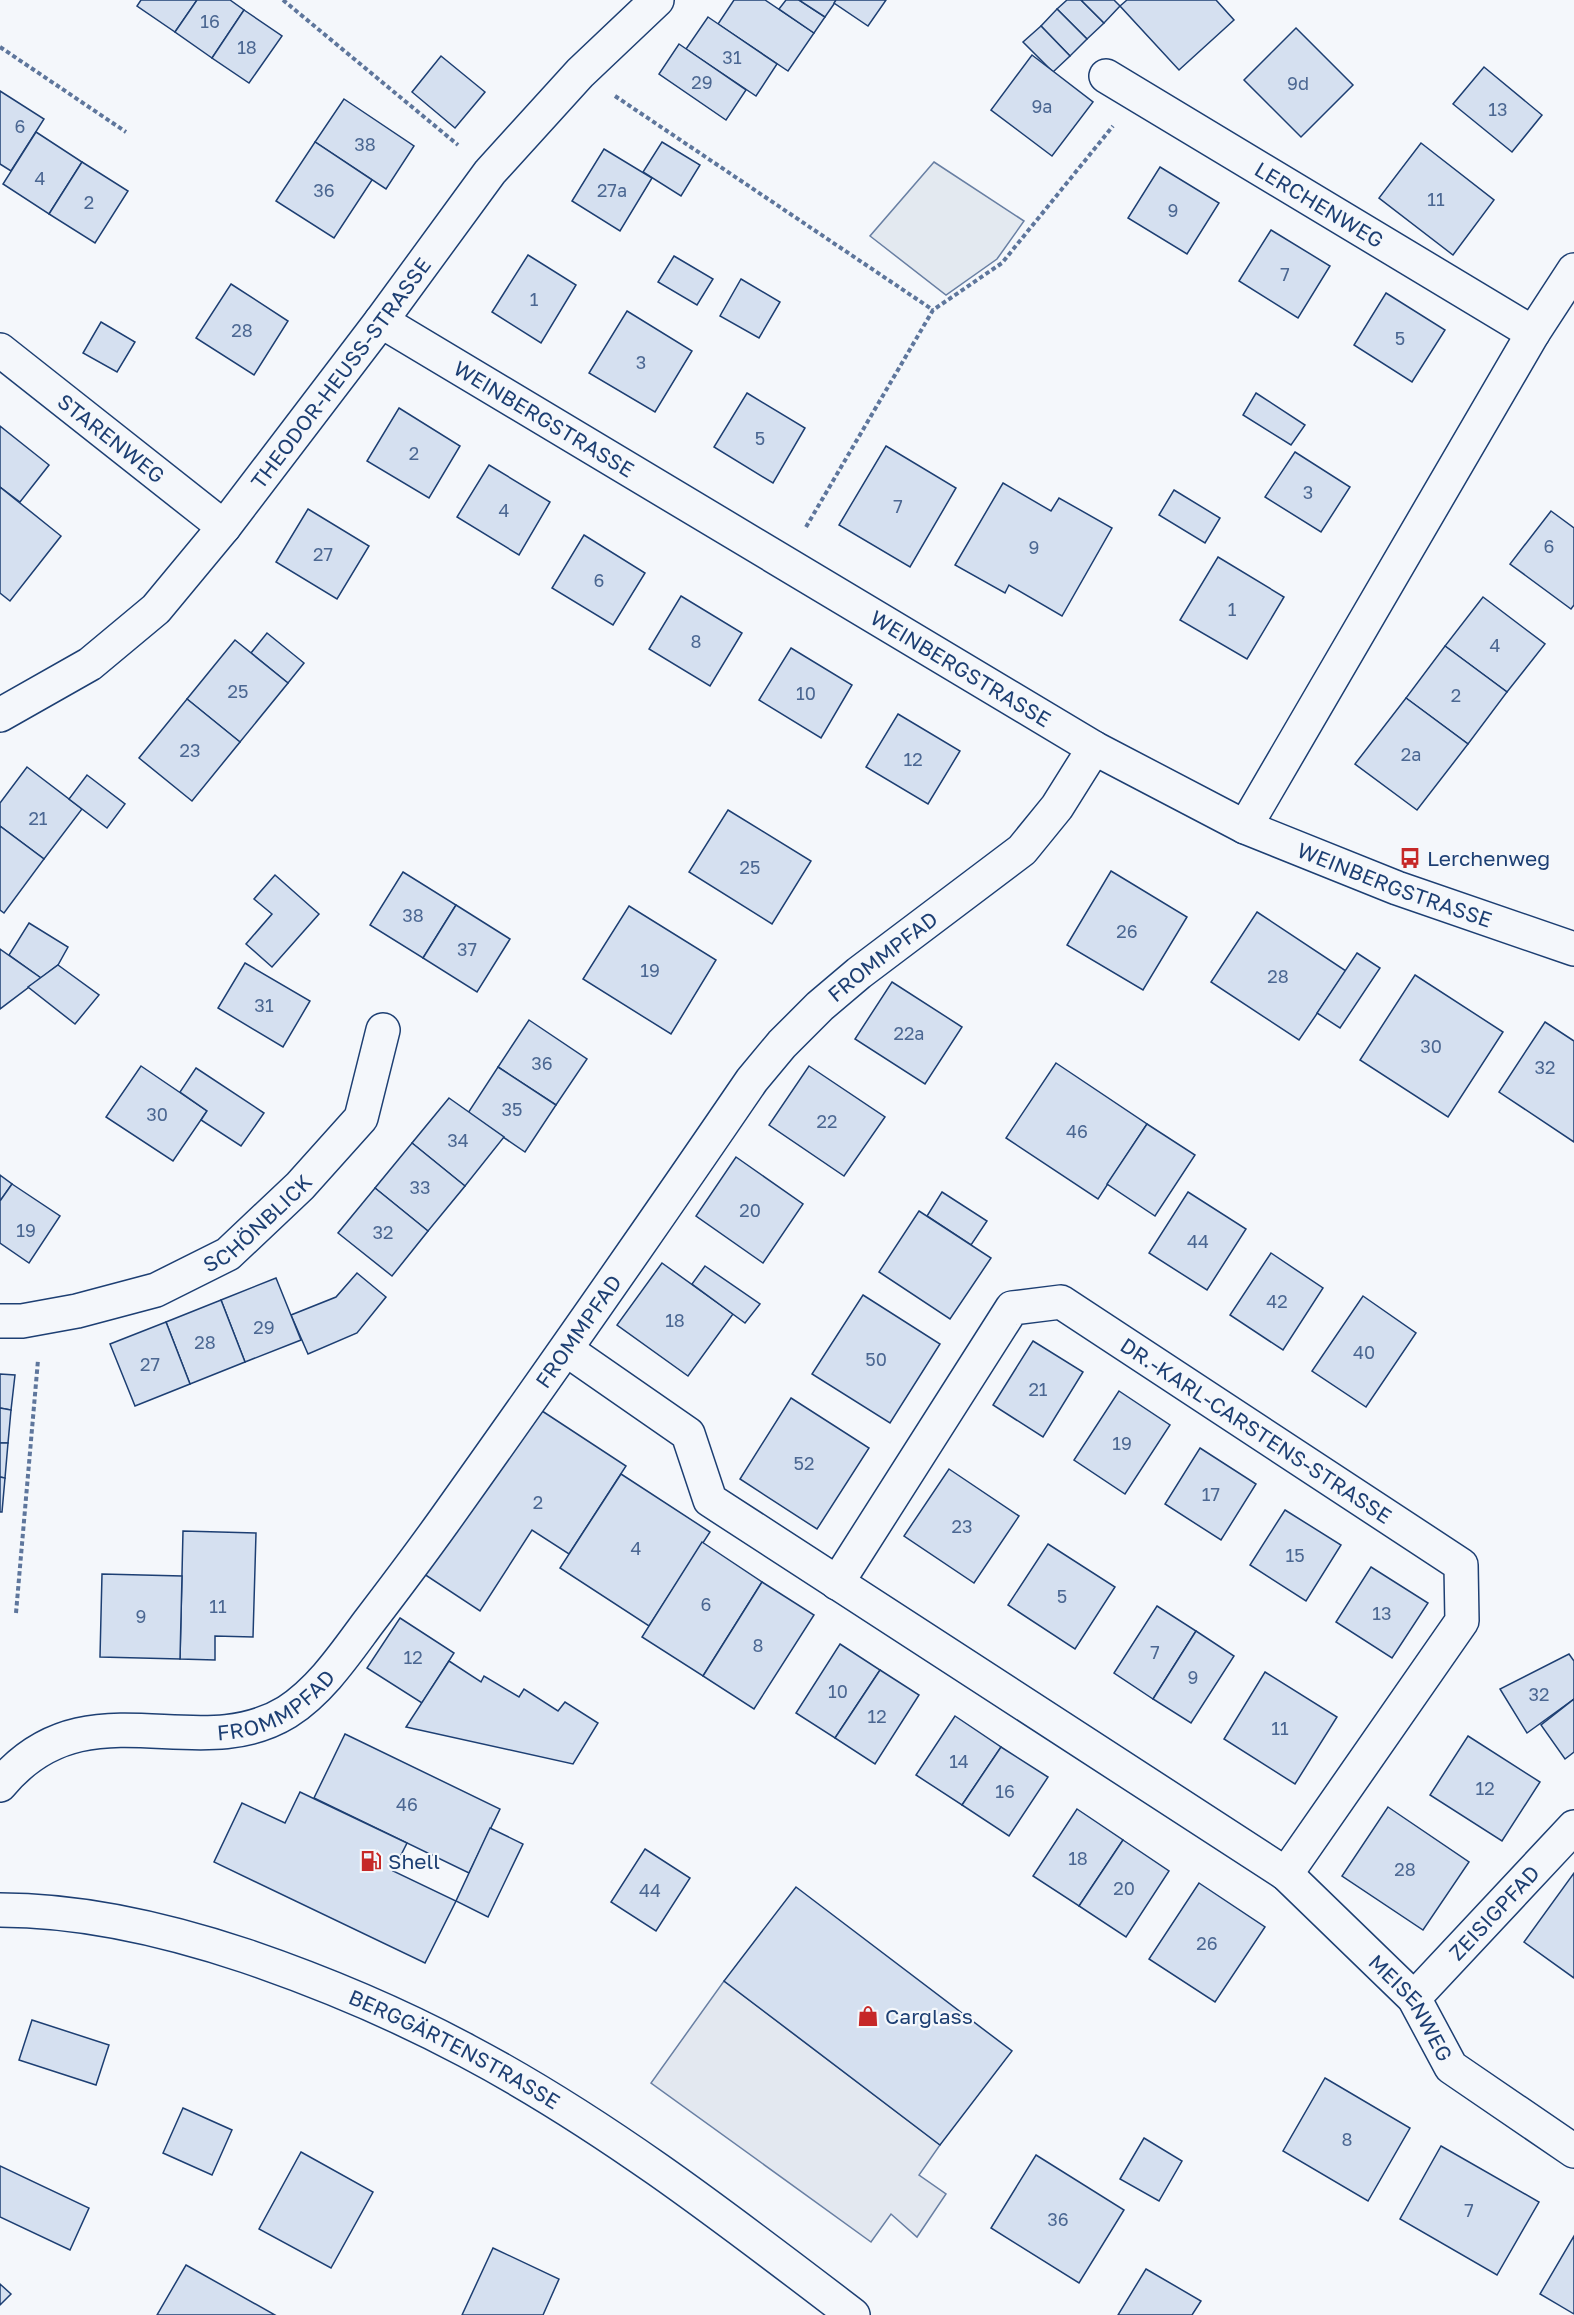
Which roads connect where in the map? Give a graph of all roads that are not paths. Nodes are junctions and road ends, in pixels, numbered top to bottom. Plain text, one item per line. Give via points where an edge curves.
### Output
1 (657, 0) edge
2 (1106, 76) dead end
3 (1574, 270) edge
4 (381, 321) junction
5 (1533, 333) junction
6 (0, 351) edge
7 (224, 527) junction
8 (0, 715) edge
9 (1094, 748) junction
10 (1245, 826) junction
11 (1574, 949) edge
12 (383, 1030) dead end
13 (0, 1321) edge
14 (567, 1350) junction
15 (837, 1583) junction
16 (0, 1785) edge
17 (1574, 1827) edge
18 (1286, 1874) junction
19 (0, 1910) edge
20 (1414, 1998) junction
21 (1574, 2151) edge
22 (853, 2315) edge

1 - 4 street, THEODOR-HEUSS-STRASSE via 580,73 490,172
2 - 5 street, LERCHENWEG
3 - 5 street
4 - 7 street, THEODOR-HEUSS-STRASSE
4 - 9 street, WEINBERGSTRASSE
5 - 10 street
6 - 7 street, STARENWEG
7 - 8 street, THEODOR-HEUSS-STRASSE via 148,616 90,664
9 - 10 street, WEINBERGSTRASSE
9 - 14 street, FROMMPFAD via 1057,807 1022,850 859,974 782,1044 752,1080
10 - 11 street, WEINBERGSTRASSE via 1396,888
12 - 13 street, SCHÖNBLICK via 361,1118 300,1186 228,1254 156,1290 77,1311
14 - 15 street via 688,1434 710,1500
14 - 16 street, FROMMPFAD via 341,1659 316,1688 287,1712 233,1732 117,1729 85,1733 46,1747
15 - 18 street
15 - 18 street, DR.-KARL-CARSTENS-STRASSE via 1012,1308 1061,1302 1461,1565 1462,1621
17 - 20 street, ZEISIGPFAD
18 - 20 street, MEISENWEG
19 - 22 street, BERGGÄRTENSTRASSE via 82,1917 179,1935 288,1970 467,2050 583,2120 745,2232
20 - 21 street, MEISENWEG via 1451,2067

